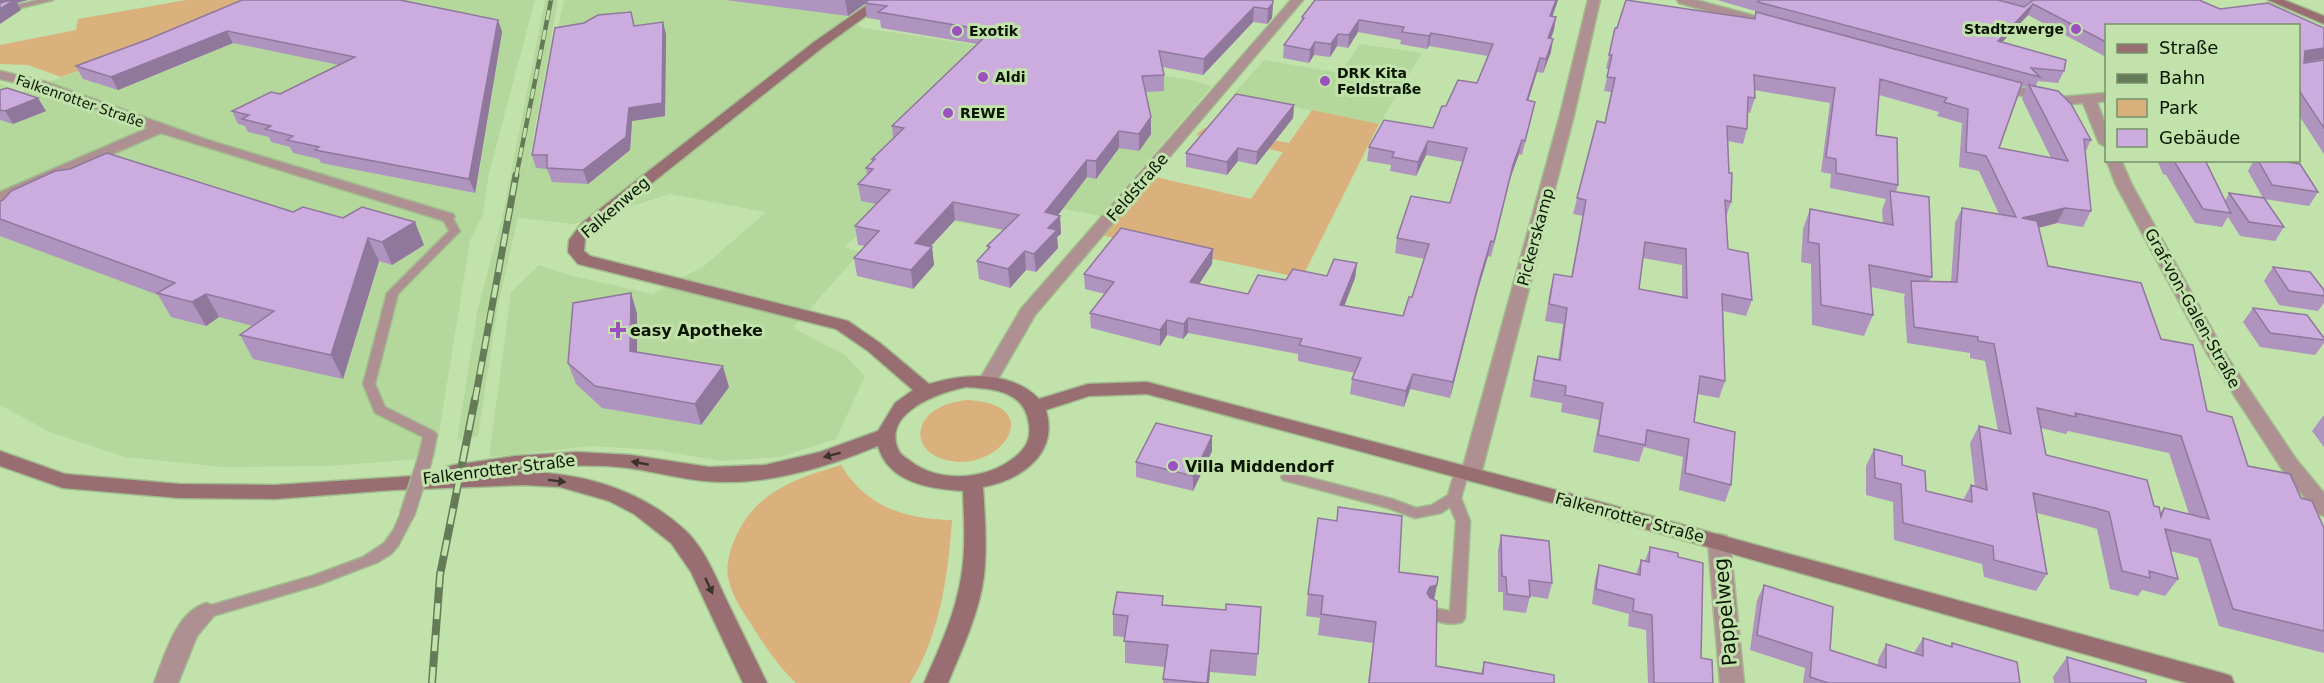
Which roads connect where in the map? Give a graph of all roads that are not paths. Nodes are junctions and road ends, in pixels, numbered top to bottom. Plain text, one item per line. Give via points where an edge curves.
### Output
1 (50, 0) edge
2 (882, 0) edge
3 (1297, 0) edge
4 (1594, 0) edge
5 (1683, 0) edge
6 (2274, 0) edge
7 (0, 11) edge
8 (2324, 20) edge
9 (1785, 28) edge
10 (0, 75) edge
11 (1989, 84) edge
12 (2105, 97) edge
13 (2089, 100) junction
14 (160, 128) junction
15 (2105, 140) edge
16 (2115, 162) edge
17 (0, 198) edge
18 (447, 217) joint
19 (987, 382) junction
20 (925, 391) junction
21 (1035, 406) junction
22 (886, 435) junction
23 (0, 458) edge
24 (1467, 473) junction
25 (1288, 477) dead end
26 (393, 483) junction
27 (973, 483) junction
28 (1454, 498) junction
29 (2324, 508) edge
30 (1719, 542) junction
31 (206, 612) joint
32 (1433, 614) edge
33 (750, 673) edge
34 (166, 683) edge
35 (770, 683) edge
36 (936, 683) edge
37 (1732, 683) edge
38 (2222, 683) edge

1 - 7 lane
2 - 20 main road, Falkenweg via 818,45 588,226 577,240 576,252 584,260 842,325
3 - 19 street, Feldstraße via 1027,313
4 - 24 street, Pickerskamp via 1567,115
5 - 9 street
6 - 8 main road
10 - 14 street, Falkenrotter Straße via 38,84
11 - 13 street via 2061,101
12 - 13 street
13 - 15 street
14 - 17 street, Falkenrotter Straße
14 - 18 street, Falkenrotter Straße
16 - 29 street, Graf-von-Galen-Straße via 2217,355 2289,464
18 - 31 lane, bridge via 455,231 393,293 369,384 380,410 429,435 426,459 403,528 386,550 360,564 324,579
19 - 20 main road via 956,383
19 - 21 main road via 1007,386
20 - 22 main road via 892,418
21 - 24 main road, Falkenrotter Straße via 1088,390 1147,388
21 - 27 main road via 1041,421 1040,436 1032,452 1017,466
22 -> 26 main road, Falkenrotter Straße via 849,451 779,469 724,475 676,471 630,461 584,459 483,467
22 - 27 main road via 889,452 900,468 920,479 946,484
23 - 26 main road, Falkenrotter Straße via 63,480 178,491 274,492
24 - 28 lane
24 - 30 main road, Falkenrotter Straße
25 - 28 lane via 1415,513
26 -> 33 main road, Falkenrotter Straße via 524,478 560,480 616,495 679,537 700,568
27 - 36 main road via 974,565 970,587 959,630
28 - 32 lane via 1462,521 1457,618
30 - 37 street, Pappelweg
30 - 38 main road, Falkenrotter Straße
31 - 34 street via 187,632
33 - 35 main road, Falkenrotter Straße

